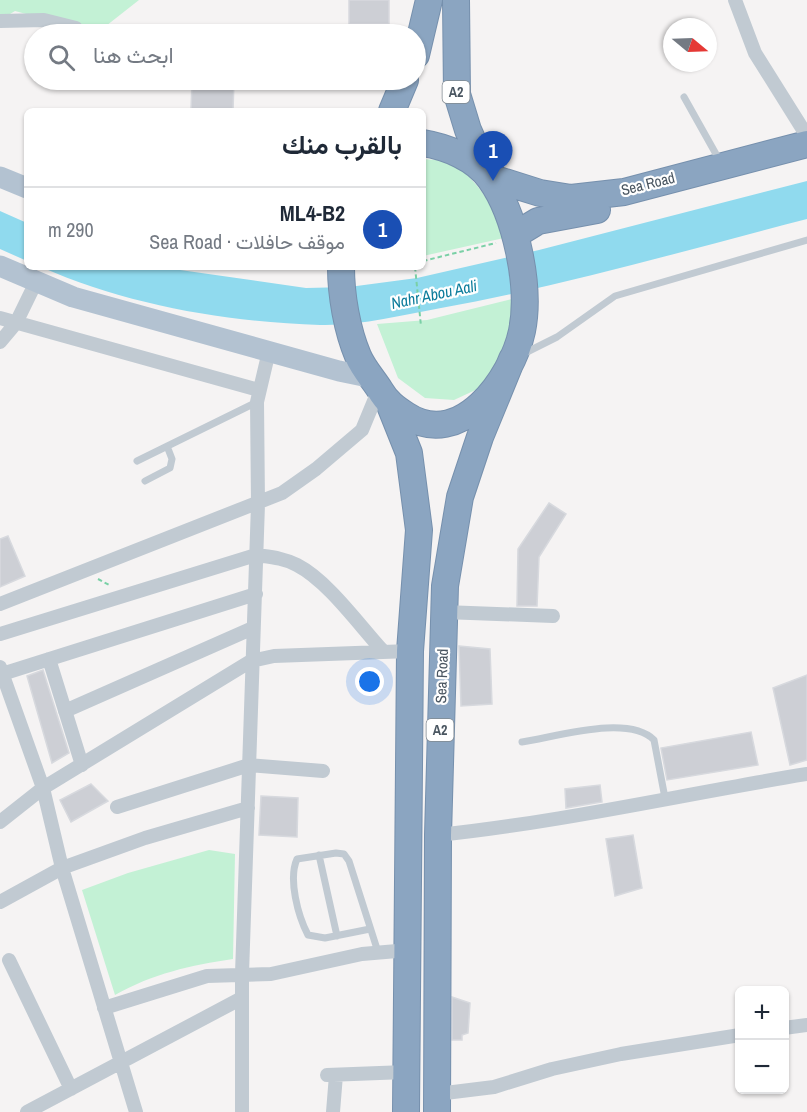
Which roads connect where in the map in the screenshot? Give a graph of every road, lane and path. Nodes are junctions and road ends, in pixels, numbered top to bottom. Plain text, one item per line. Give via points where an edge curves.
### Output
1 (429, 0) edge
2 (456, 0) edge
3 (735, 0) edge
4 (0, 21) edge
5 (60, 24) edge
6 (423, 24) edge
7 (401, 90) edge
8 (684, 97) dead end
9 (393, 108) edge
10 (807, 136) edge
11 (426, 143) edge
12 (807, 144) edge
13 (807, 160) edge
14 (722, 165) junction
15 (0, 177) edge
16 (489, 177) junction
17 (24, 187) edge
18 (506, 239) junction
19 (807, 240) edge
20 (426, 260) edge
21 (0, 266) edge
22 (341, 270) edge
23 (415, 270) edge
24 (36, 282) junction
25 (0, 318) edge
26 (16, 323) junction
27 (421, 326) dead end
28 (0, 342) edge
29 (269, 351) junction
30 (512, 359) junction
31 (380, 390) junction
32 (258, 396) junction
33 (167, 446) junction
34 (137, 461) dead end
35 (145, 481) dead end
36 (258, 504) junction
37 (256, 555) junction
38 (86, 570) junction
39 (131, 594) junction
40 (256, 594) junction
41 (0, 604) edge
42 (444, 612) junction
43 (553, 616) dead end
44 (253, 628) junction
45 (0, 634) edge
46 (383, 651) junction
47 (410, 651) junction
48 (49, 659) junction
49 (251, 661) junction
50 (1, 670) edge
51 (65, 711) junction
52 (522, 742) dead end
53 (82, 765) junction
54 (249, 765) junction
55 (323, 771) dead end
56 (807, 774) edge
57 (43, 788) junction
58 (665, 798) junction
59 (117, 807) dead end
60 (248, 808) junction
61 (0, 822) edge
62 (438, 835) junction
63 (319, 855) junction
64 (62, 868) junction
65 (0, 902) edge
66 (370, 929) junction
67 (337, 936) junction
68 (409, 950) junction
69 (378, 952) junction
70 (9, 960) dead end
71 (242, 974) junction
72 (242, 998) junction
73 (104, 1008) junction
74 (807, 1025) edge
75 (789, 1027) edge
76 (735, 1036) edge
77 (120, 1062) junction
78 (406, 1072) junction
79 (71, 1089) junction
80 (437, 1103) edge
81 (27, 1112) edge
82 (136, 1112) edge
83 (242, 1112) edge
84 (333, 1112) edge
85 (406, 1112) edge

1 - 6 highway
2 - 16 highway, A2 via 456,94
3 - 10 street via 755,54
4 - 5 street via 44,20
7 - 9 highway
8 - 14 lane
11 - 16 highway, A2 via 460,154
12 - 14 highway, Sea Road
13 - 18 highway, Sea Road via 626,205 538,221
14 - 16 highway, Sea Road via 624,192 571,198
15 - 17 main road
16 - 18 highway, A2 via 505,207
18 - 20 path
18 - 30 highway, A2 via 526,303 522,333
19 - 30 lane via 615,296 556,336
21 - 24 main road
22 - 31 highway, A2 via 349,330 359,358
23 - 27 path
24 - 26 street
24 - 29 main road via 73,297
25 - 26 street
26 - 28 street
26 - 32 street
29 - 31 main road via 339,371
29 - 32 street
30 - 31 highway, A2 via 485,401 457,422 432,426 414,421
30 - 42 highway, Sea Road / A2 via 460,497
31 - 36 street via 369,417 353,439 282,493
31 - 47 highway, Sea Road / A2 via 409,453 419,530
32 - 33 lane
32 - 36 street
33 - 34 lane
33 - 35 lane via 171,465
36 - 37 street
36 - 38 street
37 - 39 street
37 - 40 street
37 - 46 street via 303,568
38 - 39 path via 107,585
38 - 41 street
39 - 45 street
40 - 44 street
40 - 48 street
42 - 43 street
42 - 62 highway, Sea Road / A2
44 - 49 street
44 - 51 street
46 - 47 street
46 - 49 street via 267,656
47 - 68 highway, Sea Road / A2
48 - 50 street
48 - 51 street
49 - 53 street
49 - 54 street
50 - 57 street
51 - 53 street
52 - 58 lane via 630,727 654,740
53 - 57 street
54 - 55 street
54 - 59 street
54 - 60 street
56 - 58 street
57 - 61 street
57 - 64 street
58 - 62 street via 540,823
60 - 64 street via 145,838
60 - 71 street
62 - 80 highway, Sea Road / A2
63 - 66 lane via 344,854 349,861
63 - 67 lane
63 - 67 lane via 297,859 293,867 301,917 308,935
64 - 65 street
64 - 73 street
66 - 67 lane
66 - 69 lane
68 - 69 street
68 - 78 highway, Sea Road / A2
69 - 71 street via 271,974
70 - 79 street
71 - 72 street
71 - 73 street via 196,978
72 - 77 street
72 - 83 street
73 - 77 street
74 - 75 street
76 - 80 street via 552,1069
77 - 79 street
77 - 82 street
78 - 84 street via 332,1075
78 - 85 highway, Sea Road / A2
79 - 81 street

